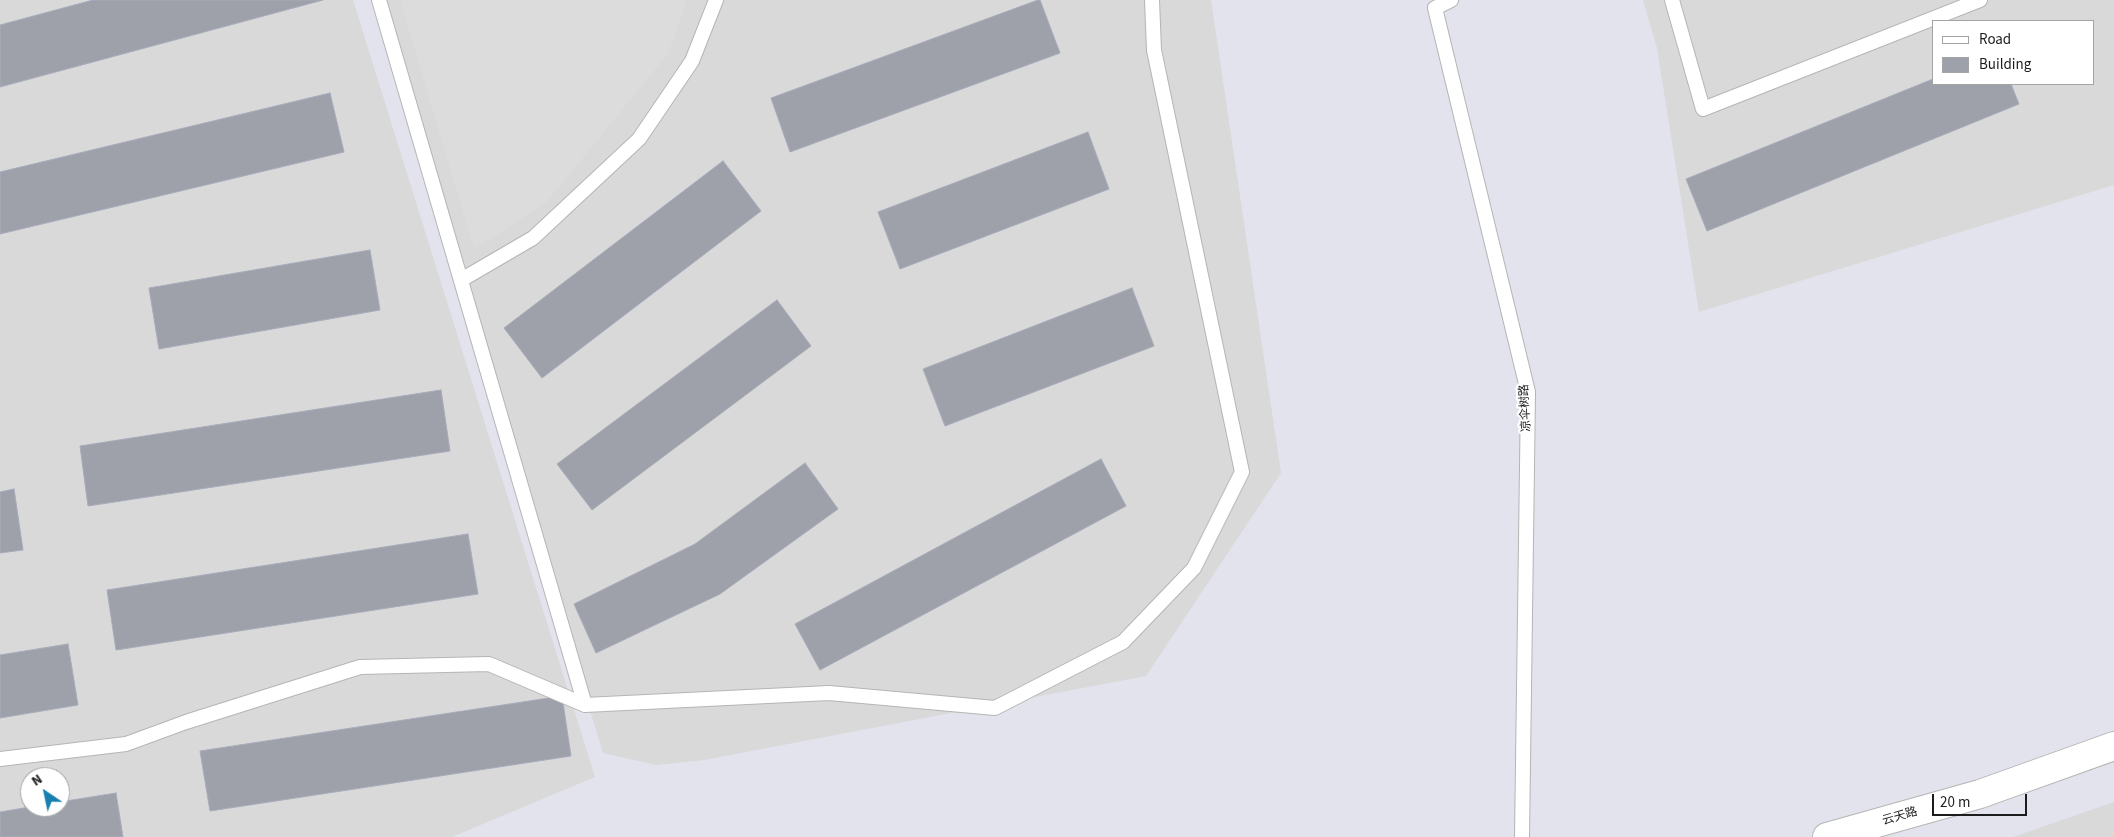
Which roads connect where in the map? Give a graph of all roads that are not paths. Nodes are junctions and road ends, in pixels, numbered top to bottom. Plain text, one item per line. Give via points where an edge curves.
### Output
1 (379, 0) edge
2 (716, 0) edge
3 (1152, 0) edge
4 (1451, 0) edge
5 (1672, 0) edge
6 (1980, 0) edge
7 (461, 280) junction
8 (585, 705) junction
9 (2114, 746) edge
10 (0, 759) edge
11 (1522, 837) edge
12 (1827, 837) edge

1 - 7 lane
2 - 7 lane via 692,61 639,139 533,238
3 - 8 lane via 1154,50 1242,472 1194,568 1124,642 995,708 829,693
4 - 11 lane, 凉伞树路 via 1435,8 1528,392
5 - 6 lane via 1703,109
7 - 8 lane
8 - 10 lane via 489,664 360,667 126,744
9 - 12 street, 云天路 via 1980,794

